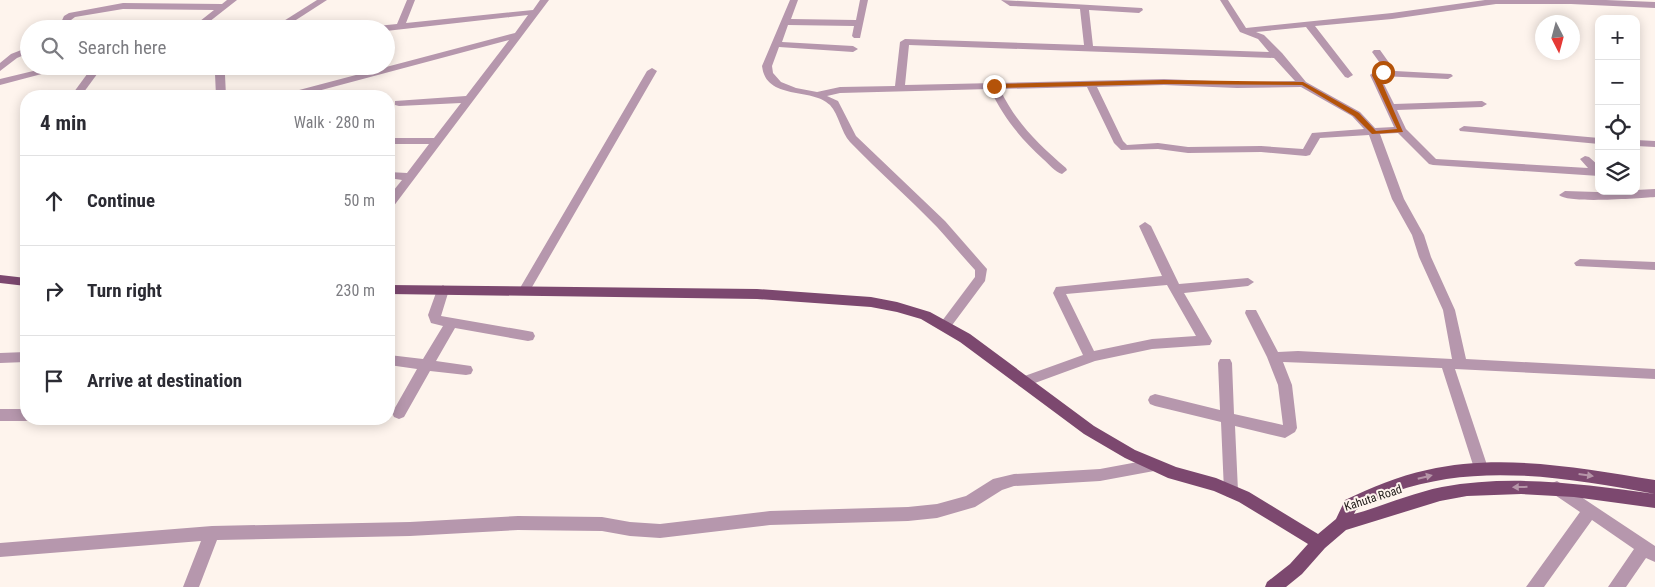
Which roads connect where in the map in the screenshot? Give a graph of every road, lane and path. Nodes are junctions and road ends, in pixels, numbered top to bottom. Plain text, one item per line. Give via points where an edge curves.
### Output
1 (233, 0) edge
2 (323, 0) edge
3 (411, 0) edge
4 (545, 0) edge
5 (794, 0) edge
6 (864, 0) edge
7 (1005, 0) edge
8 (1224, 0) edge
9 (1506, 0) edge
10 (1473, 2) edge
11 (131, 3) edge
12 (1655, 5) edge
13 (1084, 6) junction
14 (223, 7) junction
15 (1139, 10) dead end
16 (536, 12) junction
17 (66, 20) edge
18 (206, 20) edge
19 (290, 20) edge
20 (785, 22) junction
21 (859, 23) junction
22 (401, 25) junction
23 (1309, 25) junction
24 (395, 26) edge
25 (1243, 30) junction
26 (519, 35) junction
27 (857, 36) dead end
28 (776, 44) junction
29 (853, 48) dead end
30 (1089, 48) junction
31 (1377, 52) dead end
32 (20, 54) edge
33 (1279, 55) junction
34 (0, 68) edge
35 (395, 68) edge
36 (652, 71) dead end
37 (1392, 73) junction
38 (29, 75) edge
39 (91, 75) edge
40 (220, 75) edge
41 (368, 75) edge
42 (1348, 75) dead end
43 (1448, 76) dead end
44 (0, 82) edge
45 (1091, 84) junction
46 (1303, 84) junction
47 (994, 86) junction
48 (900, 88) junction
49 (80, 90) edge
50 (221, 90) edge
51 (311, 90) edge
52 (817, 95) junction
53 (470, 99) junction
54 (399, 103) dead end
55 (1482, 104) dead end
56 (1391, 107) junction
57 (1464, 129) dead end
58 (1401, 130) junction
59 (1374, 133) junction
60 (395, 141) edge
61 (1595, 141) edge
62 (437, 142) junction
63 (1640, 143) edge
64 (1655, 144) edge
65 (1585, 159) dead end
66 (1062, 170) dead end
67 (1595, 170) edge
68 (1595, 173) edge
69 (395, 176) edge
70 (409, 178) junction
71 (1640, 193) edge
72 (1655, 193) edge
73 (1595, 194) edge
74 (1565, 195) dead end
75 (395, 196) edge
76 (1145, 226) dead end
77 (1580, 263) dead end
78 (1655, 266) edge
79 (0, 280) edge
80 (20, 282) edge
81 (1248, 282) dead end
82 (1173, 285) junction
83 (395, 289) edge
84 (443, 290) junction
85 (524, 291) junction
86 (1251, 313) dead end
87 (451, 323) junction
88 (945, 325) junction
89 (528, 336) dead end
90 (20, 357) edge
91 (1091, 357) junction
92 (1274, 357) junction
93 (0, 358) edge
94 (395, 361) edge
95 (1225, 363) dead end
96 (1453, 364) junction
97 (426, 365) junction
98 (466, 370) dead end
99 (1655, 374) edge
100 (1024, 382) junction
101 (1155, 400) dead end
102 (400, 413) dead end
103 (20, 415) edge
104 (0, 416) edge
105 (1228, 418) junction
106 (1154, 465) junction
107 (1481, 468) junction
108 (1655, 487) edge
109 (1557, 488) junction
110 (1230, 491) junction
111 (1655, 501) edge
112 (1590, 510) junction
113 (1342, 524) junction
114 (212, 533) junction
115 (1319, 542) junction
116 (0, 550) edge
117 (1650, 551) edge
118 (191, 587) edge
119 (1273, 587) edge
120 (1534, 587) edge
121 (1616, 587) edge

1 - 14 street
2 - 19 street
3 - 22 street
4 - 16 street
5 - 20 street
6 - 21 street
7 - 13 street via 1010,3
8 - 25 street
9 - 10 street
9 - 12 street
10 - 23 street
11 - 14 street
11 - 17 street via 72,15
13 - 15 street
13 - 30 street
14 - 18 street
16 - 22 street
16 - 26 street
20 - 21 street
20 - 28 street
21 - 27 street
22 - 24 street
23 - 25 street
23 - 42 street
25 - 33 street via 1261,37
26 - 35 street
26 - 53 street
28 - 29 street
28 - 52 street via 767,66 771,79 793,90
30 - 33 street
30 - 48 street via 905,42
31 - 37 street
32 - 34 street
33 - 46 street
36 - 85 street
37 - 43 street
37 - 56 street via 1376,75
38 - 44 street
39 - 49 street
40 - 50 street
41 - 51 street
45 - 46 street
45 - 47 street
45 - 59 street via 1120,144 1125,148 1158,146 1188,150 1261,149 1306,153 1316,135
46 - 59 street via 1356,114
47 - 48 street
47 - 66 street via 1013,124
48 - 52 street via 840,90
52 - 88 street via 834,103 852,138 941,224 982,269 981,278
53 - 54 street
53 - 62 street
55 - 56 street
56 - 58 street
57 - 61 street
58 - 59 street
58 - 68 street via 1433,162
59 - 96 street via 1398,199 1418,235 1449,310
60 - 62 street
62 - 70 street
63 - 64 street
65 - 67 street
69 - 70 street
70 - 75 street
71 - 72 street
73 - 74 street
76 - 82 street
77 - 78 street
79 - 80 main road
81 - 82 street
82 - 91 street via 1205,341 1152,344
82 - 91 street via 1060,290
83 - 84 main road
84 - 85 main road
84 - 87 street via 434,315 436,320
85 - 88 main road via 757,294 870,302 925,315
86 - 92 street
87 - 89 street
87 - 97 street
88 - 100 main road
90 - 93 street
91 - 100 street
92 - 96 street
92 - 105 street via 1285,385 1290,428 1285,432
94 - 97 street
95 - 105 street
96 - 99 street
96 - 107 street
97 - 98 street
97 - 102 street
100 - 106 main road via 1089,430
101 - 105 street
103 - 104 street
105 - 110 street
106 - 110 main road
106 - 114 street via 1100,475 1014,480 998,484 970,502 908,514 770,518 660,530 602,524 518,523
107 -> 108 main road, Kahuta Road via 1540,469
113 -> 107 main road, Kahuta Road via 1350,505 1380,491 1427,476
109 - 111 main road, Kahuta Road
109 - 112 street
109 -> 113 main road, Kahuta Road via 1470,489 1416,500
110 - 115 main road
112 - 117 street
112 - 120 street
113 - 115 main road
114 - 116 street
114 - 118 street
115 - 119 main road via 1296,569
117 - 121 street

